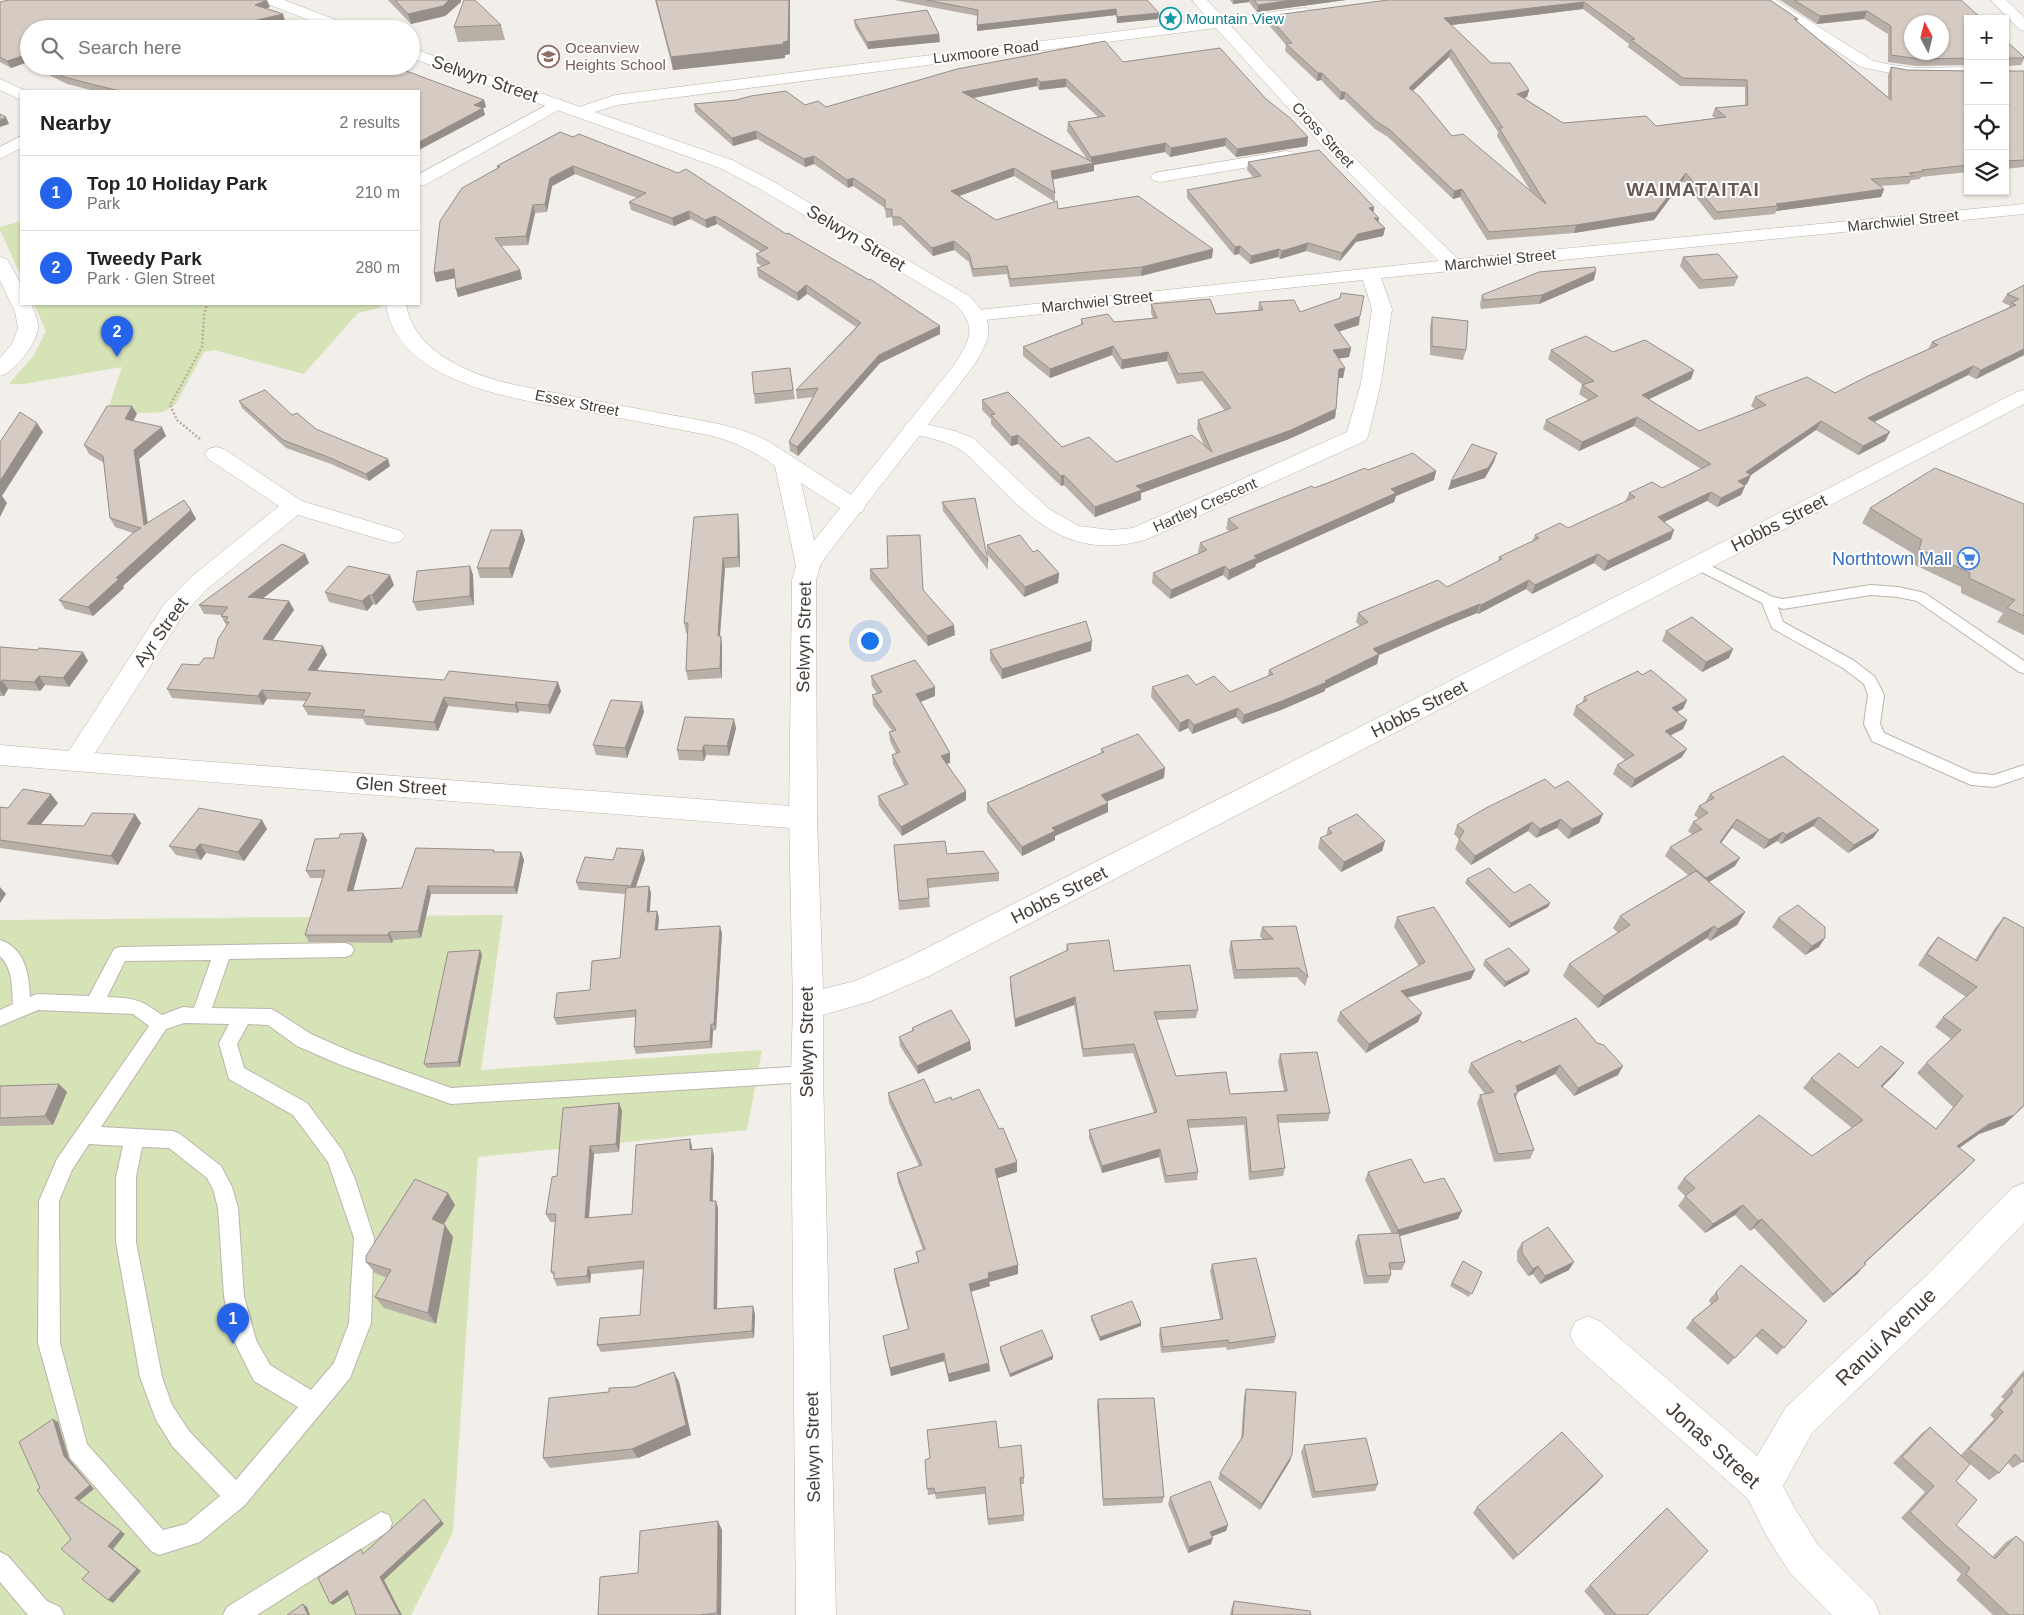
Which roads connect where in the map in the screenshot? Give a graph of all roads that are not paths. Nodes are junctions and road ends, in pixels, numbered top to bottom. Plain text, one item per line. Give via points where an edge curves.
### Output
1 (270, 0) edge
2 (1199, 0) edge
3 (1766, 0) edge
4 (1998, 0) edge
5 (1318, 10) edge
6 (323, 20) edge
7 (1220, 22) junction
8 (2024, 26) edge
9 (420, 56) edge
10 (1964, 72) edge
11 (0, 84) edge
12 (20, 95) edge
13 (558, 104) junction
14 (579, 112) junction
15 (20, 141) edge
16 (1334, 148) junction
17 (0, 154) edge
18 (1160, 177) dead end
19 (420, 180) edge
20 (2024, 209) edge
21 (0, 262) edge
22 (1453, 264) junction
23 (1370, 273) junction
24 (20, 302) edge
25 (22, 305) edge
26 (396, 305) edge
27 (976, 315) junction
28 (1, 368) edge
29 (2024, 396) edge
30 (915, 428) junction
31 (216, 454) road end
32 (786, 464) junction
33 (294, 506) junction
34 (854, 506) junction
35 (393, 536) dead end
36 (1699, 565) junction
37 (808, 566) junction
38 (1768, 600) junction
39 (2024, 668) edge
40 (0, 755) edge
41 (76, 761) junction
42 (2024, 772) edge
43 (803, 818) junction
44 (0, 947) edge
45 (345, 950) dead end
46 (223, 952) junction
47 (94, 1004) junction
48 (808, 1006) junction
49 (22, 1008) junction
50 (200, 1015) junction
51 (243, 1017) junction
52 (0, 1018) edge
53 (160, 1024) junction
54 (807, 1074) junction
55 (85, 1135) junction
56 (134, 1138) junction
57 (2024, 1199) edge
58 (1588, 1334) dead end
59 (314, 1404) junction
60 (1762, 1485) junction
61 (237, 1497) junction
62 (381, 1523) dead end
63 (0, 1564) edge
64 (52, 1615) edge
65 (235, 1615) edge
66 (816, 1615) edge
67 (1860, 1615) edge

1 - 6 street
2 - 7 street, Cross Street
3 - 10 street via 1867,64 1910,73
4 - 8 street
5 - 7 street, Luxmoore Road
7 - 14 street, Luxmoore Road via 615,100
7 - 16 street, Cross Street
9 - 13 street, Selwyn Street
11 - 12 street
13 - 14 street, Selwyn Street
13 - 19 street
14 - 27 street, Selwyn Street via 726,164 962,300
15 - 17 street
16 - 18 street
16 - 22 street, Cross Street
20 - 22 street, Marchwiel Street
21 - 24 street
22 - 23 street, Marchwiel Street
23 - 27 street, Marchwiel Street
23 - 30 street, Hartley Crescent via 1382,309 1371,383 1357,436 1137,535 1111,539 1089,537 1052,524 967,444 947,435
25 - 28 street via 28,328 22,344
26 - 32 street, Essex Street via 408,334 419,347 434,360 459,372 529,394 716,430 744,438
27 - 30 street, Selwyn Street via 981,332 979,340 962,368
29 - 36 street, Hobbs Street
30 - 34 street, Selwyn Street
31 - 33 street
32 - 34 street, Essex Street
32 - 37 street
33 - 35 street
33 - 41 street, Ayr Street via 199,583 174,609
34 - 37 street, Selwyn Street
36 - 38 lane
36 - 48 street, Hobbs Street via 918,967 860,992
37 - 43 street, Selwyn Street via 802,596
38 - 39 lane via 1783,604 1870,590 1921,597
38 - 42 lane via 1778,625 1848,664 1870,681 1876,695 1872,724 1878,737 1971,779 1994,781
40 - 41 street, Glen Street
41 - 43 street, Glen Street
43 - 48 street, Selwyn Street
44 - 49 lane via 13,956 19,967
45 - 46 lane
46 - 47 lane via 120,954
46 - 50 lane
47 - 49 lane via 37,1002
47 - 53 lane via 137,1007
48 - 54 street, Selwyn Street
49 - 52 lane
50 - 51 lane
50 - 53 lane via 183,1015
51 - 54 lane via 271,1017 304,1040 451,1096
51 - 59 lane via 228,1043 236,1073 300,1109 335,1156 364,1238 360,1323 342,1370
53 - 55 lane
54 - 66 street, Selwyn Street
55 - 56 lane
55 - 61 lane via 64,1165 49,1201 49,1343 78,1450 159,1543 192,1534
56 - 59 lane via 173,1140 214,1172 228,1208 234,1296 248,1347 262,1373
56 - 61 lane via 126,1177 126,1242 150,1377 164,1412 181,1439
57 - 60 street, Ranui Avenue via 1799,1420
58 - 60 street, Jonas Street
59 - 61 lane
60 - 67 street, Jonas Street via 1804,1559
62 - 65 lane
63 - 64 lane via 39,1610

